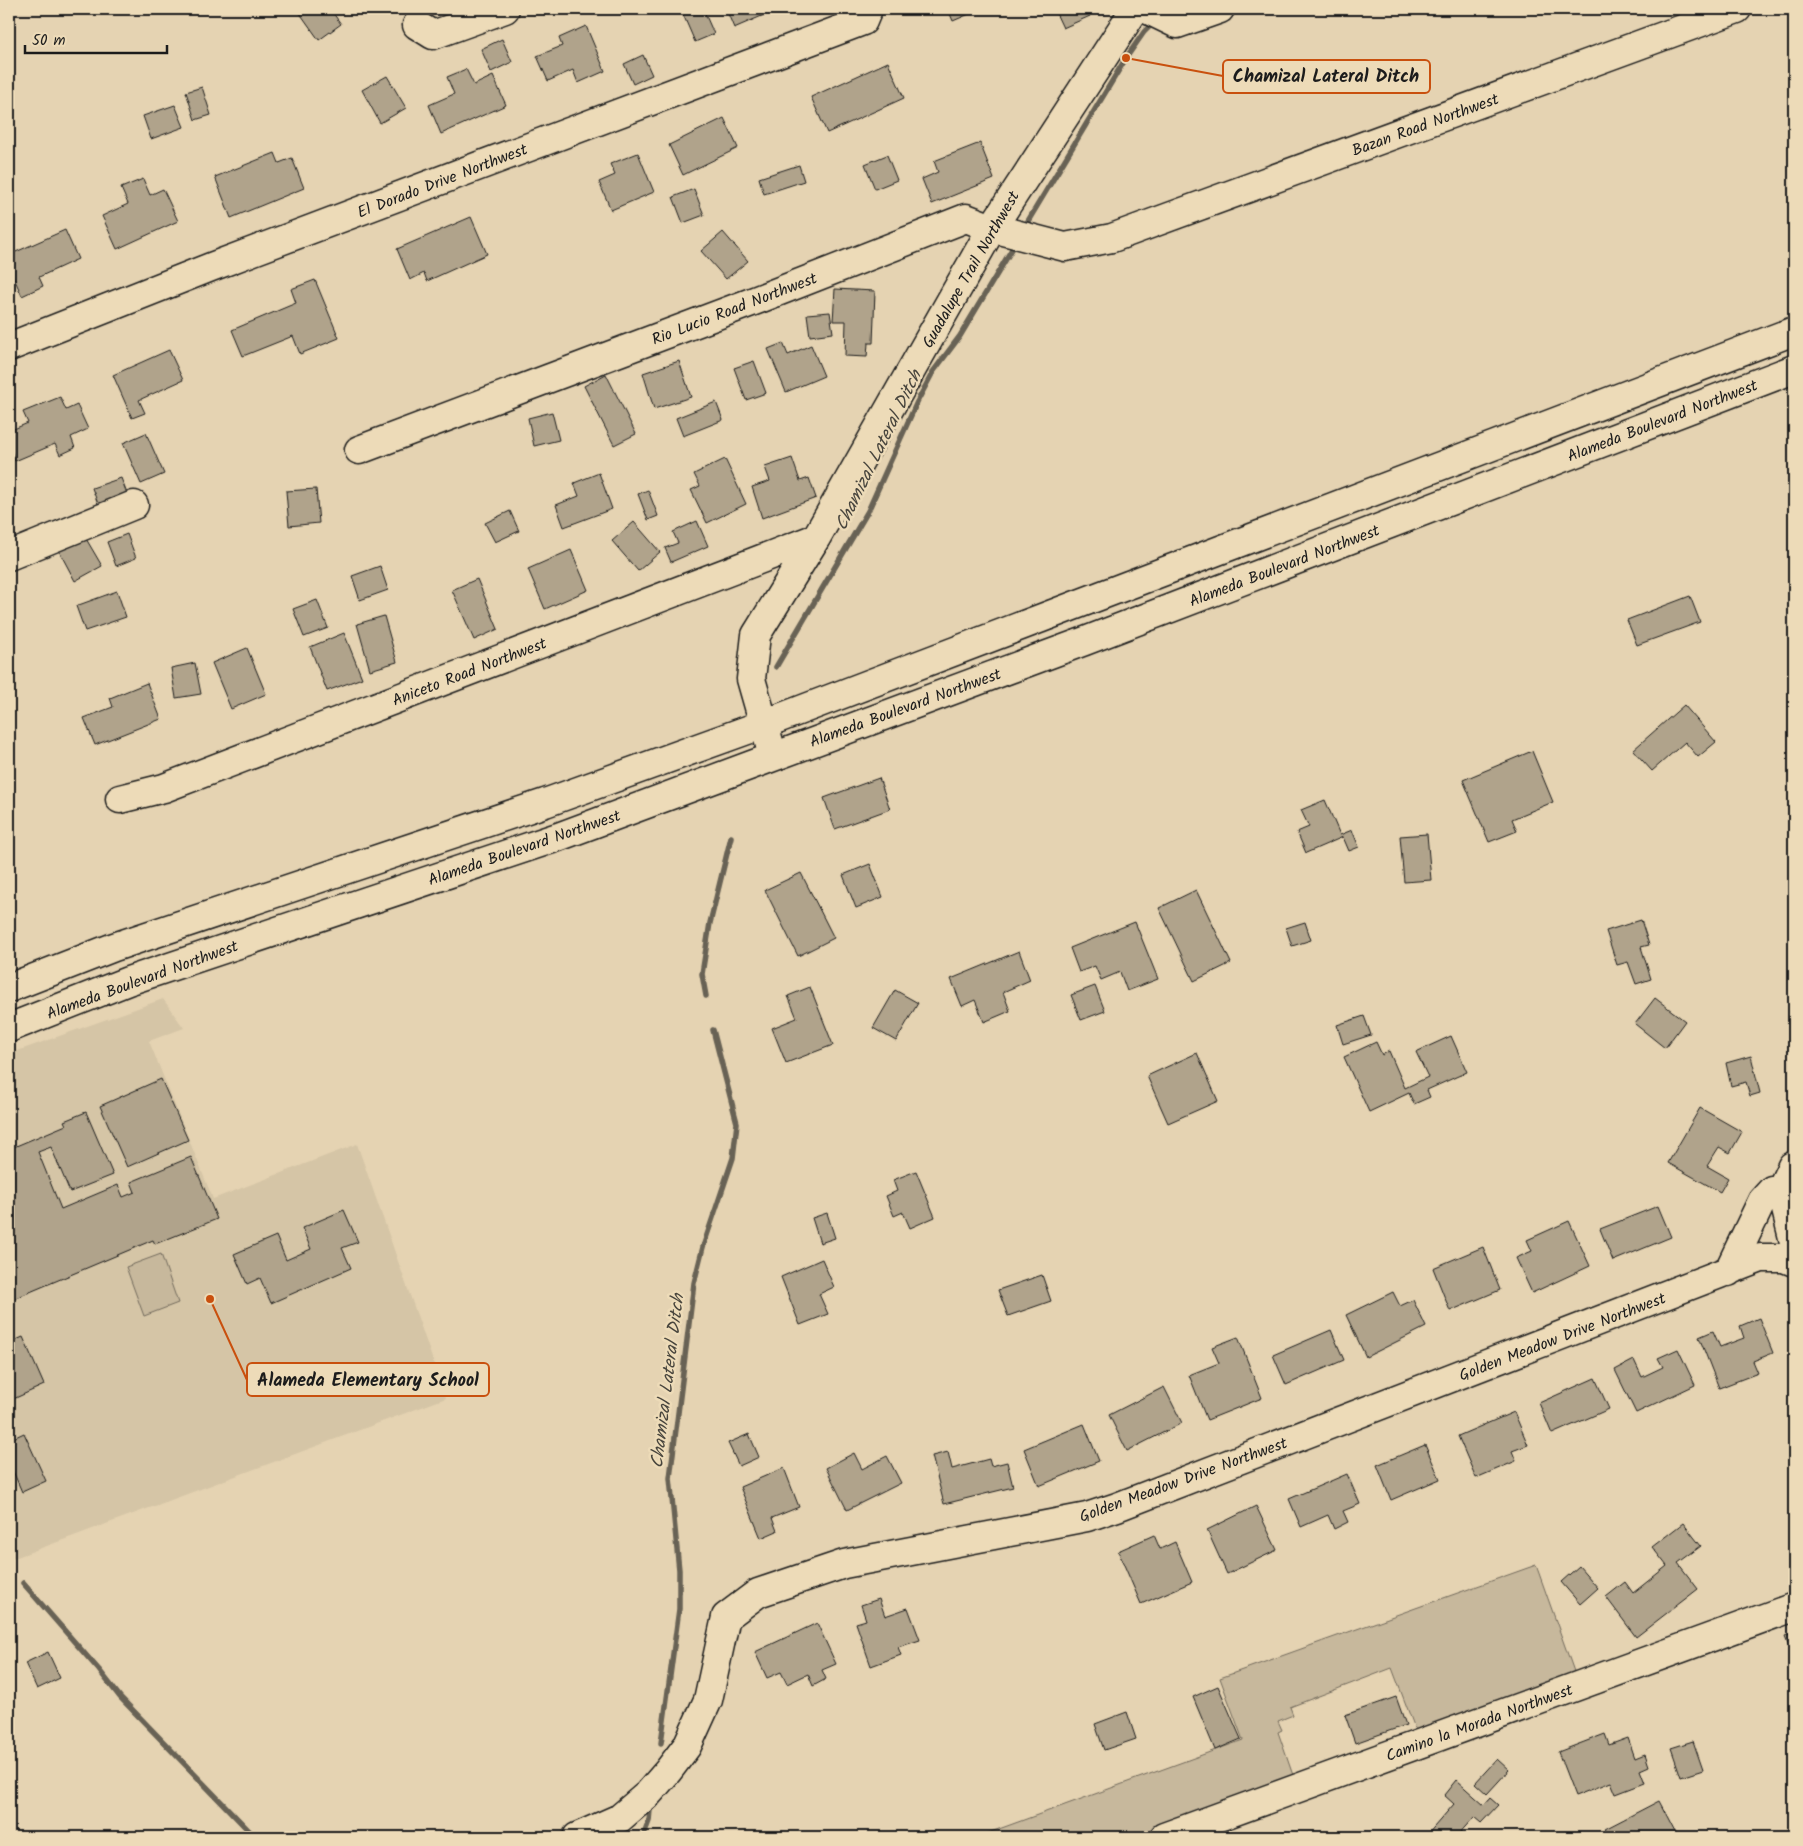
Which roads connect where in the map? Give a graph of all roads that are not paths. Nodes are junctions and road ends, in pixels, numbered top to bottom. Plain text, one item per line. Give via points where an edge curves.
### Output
1 (505, 9) edge
2 (868, 9) edge
3 (1135, 9) edge
4 (1146, 9) edge
5 (1220, 9) edge
6 (1737, 9) edge
7 (417, 25) dead end
8 (992, 228) junction
9 (1112, 238) joint
10 (1794, 331) edge
11 (9, 347) edge
12 (1794, 369) edge
13 (359, 450) dead end
14 (134, 505) dead end
15 (816, 538) junction
16 (9, 556) edge
17 (764, 724) junction
18 (773, 756) junction
19 (120, 799) dead end
20 (9, 988) edge
21 (9, 1028) edge
22 (1794, 1242) edge
23 (1794, 1262) edge
24 (1728, 1272) junction
25 (1794, 1607) edge
26 (577, 1837) edge
27 (1164, 1837) edge

1 - 7 street via 433,35
2 - 11 street, El Dorado Drive Northwest via 863,21
3 - 8 street, Guadalupe Trail Northwest
4 - 5 street via 1176,24
6 - 9 street, Bazan Road Northwest
8 - 9 street, Rio Lucio Road Northwest via 1065,246
8 - 13 street, Rio Lucio Road Northwest via 966,218
8 - 15 street, Guadalupe Trail Northwest
10 - 17 street, Alameda Boulevard Northwest
12 - 18 street, Alameda Boulevard Northwest via 1085,641
14 - 16 street
15 - 17 street, Guadalupe Trail Northwest via 756,635 751,679
15 - 19 street, Aniceto Road Northwest via 173,785
17 - 18 street, Guadalupe Trail Northwest
17 - 20 street, Alameda Boulevard Northwest via 545,802 114,947
18 - 21 street, Alameda Boulevard Northwest via 558,837 128,981
22 - 24 street via 1787,1178 1762,1201
23 - 24 street, Golden Meadow Drive Northwest via 1784,1258 1761,1258
24 - 26 street, Golden Meadow Drive Northwest via 1087,1517 844,1564 758,1593 726,1617 708,1700 687,1746 653,1788 620,1818
25 - 27 street, Camino la Morada Northwest

